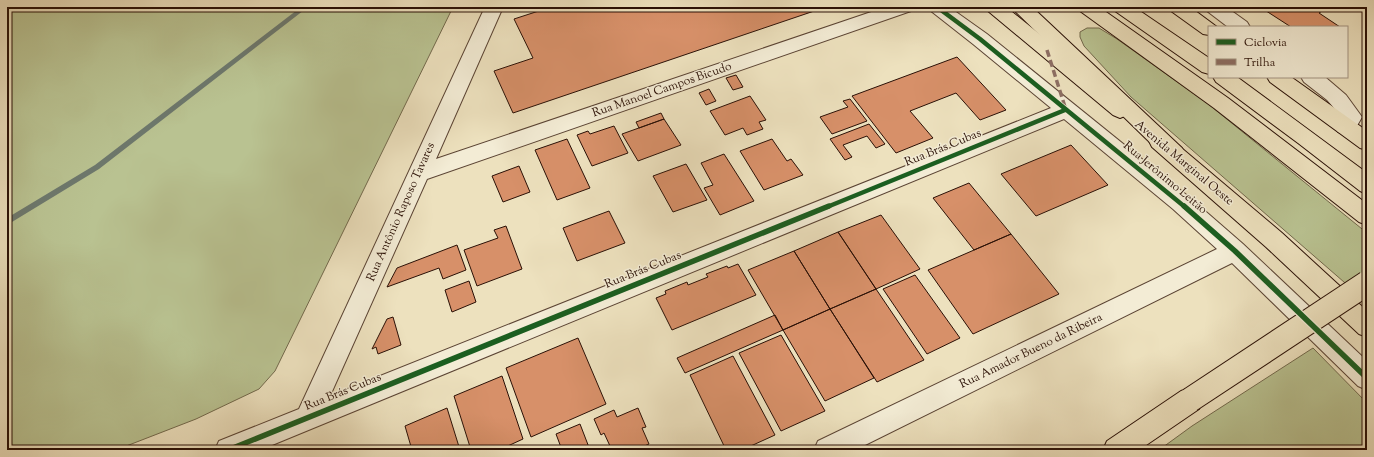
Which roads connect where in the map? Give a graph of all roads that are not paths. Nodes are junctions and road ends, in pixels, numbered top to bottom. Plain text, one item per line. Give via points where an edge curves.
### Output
1 (494, 7) edge
2 (905, 7) edge
3 (937, 7) edge
4 (994, 7) edge
5 (1021, 7) edge
6 (1086, 7) edge
7 (1121, 7) edge
8 (1177, 7) edge
9 (1213, 7) edge
10 (1240, 26) edge
11 (1208, 28) edge
12 (1208, 67) edge
13 (1224, 78) edge
14 (1278, 78) edge
15 (1312, 78) edge
16 (1066, 110) junction
17 (1345, 126) junction
18 (1367, 142) edge
19 (1175, 154) junction
20 (418, 173) junction
21 (1367, 185) edge
22 (1367, 216) edge
23 (1235, 251) junction
24 (1367, 283) edge
25 (1367, 326) edge
26 (1367, 378) edge
27 (308, 417) junction
28 (228, 450) edge
29 (827, 450) edge
30 (1116, 450) edge

1 - 20 street, Rua Antônio Raposo Tavares
2 - 20 street, Rua Manoel Campos Bicudo
3 - 16 street, Rua Jerônimo Leitão
4 - 19 main road, Avenida Marginal Oeste
5 - 19 main road
6 - 22 main road via 1221,103
7 - 12 main road
8 - 11 main road
9 - 10 street
13 - 21 main road
14 - 17 main road
15 - 17 street via 1346,107 1352,117
16 - 23 street, Rua Jerônimo Leitão via 1181,203
16 - 27 street, Rua Brás Cubas
17 - 18 main road
19 - 25 main road, Avenida Marginal Oeste via 1274,240
20 - 27 street, Rua Antônio Raposo Tavares
23 - 26 street, Rua Jerônimo Leitão
23 - 29 street, Rua Amador Bueno da Ribeira
24 - 30 main road, bridge
27 - 28 street, Rua Brás Cubas

